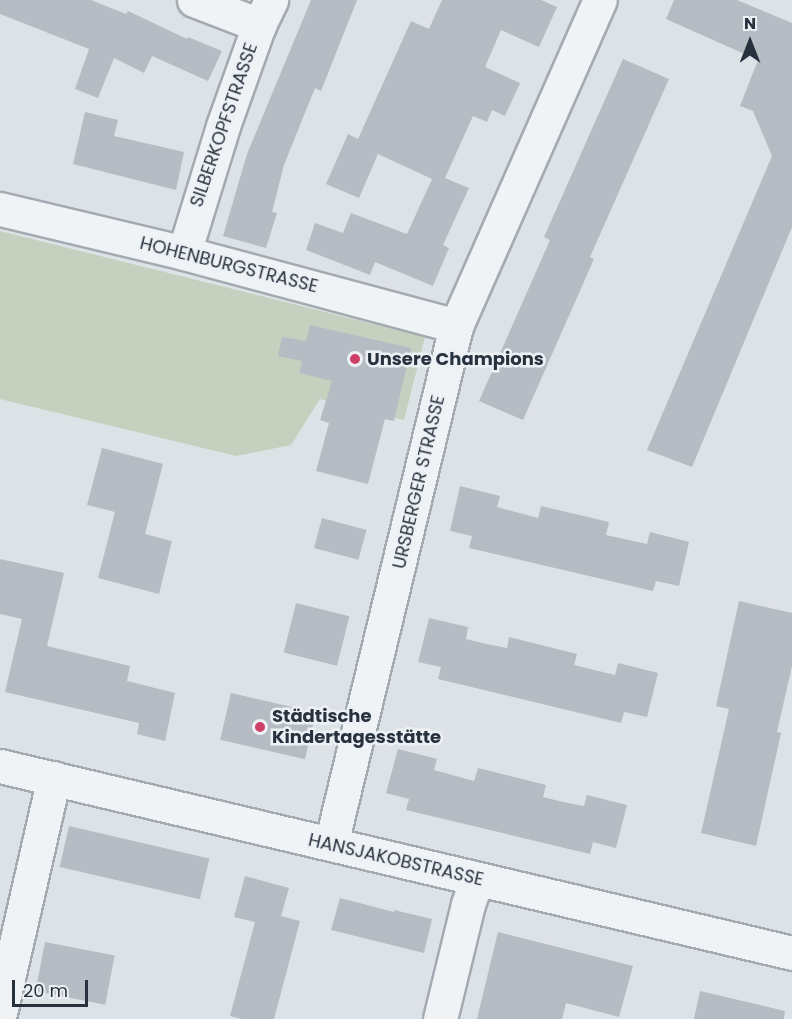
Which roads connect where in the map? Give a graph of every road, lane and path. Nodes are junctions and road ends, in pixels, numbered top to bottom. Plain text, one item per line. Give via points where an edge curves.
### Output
1 (194, 0) edge
2 (600, 0) edge
3 (265, 13) edge
4 (0, 209) edge
5 (184, 253) junction
6 (456, 326) junction
7 (0, 765) edge
8 (54, 778) junction
9 (331, 844) junction
10 (477, 879) junction
11 (792, 953) edge
12 (0, 1013) edge
13 (440, 1019) edge

1 - 3 street
2 - 6 street, URSBERGER STRASSE
3 - 5 street, SILBERKOPFSTRASSE via 200,193
4 - 5 street, HOHENBURGSTRASSE
5 - 6 street, HOHENBURGSTRASSE
6 - 9 street, URSBERGER STRASSE
7 - 8 street, HANSJAKOBSTRASSE
8 - 9 street, HANSJAKOBSTRASSE
8 - 12 street
9 - 10 street, HANSJAKOBSTRASSE
10 - 11 street, HANSJAKOBSTRASSE
10 - 13 street

